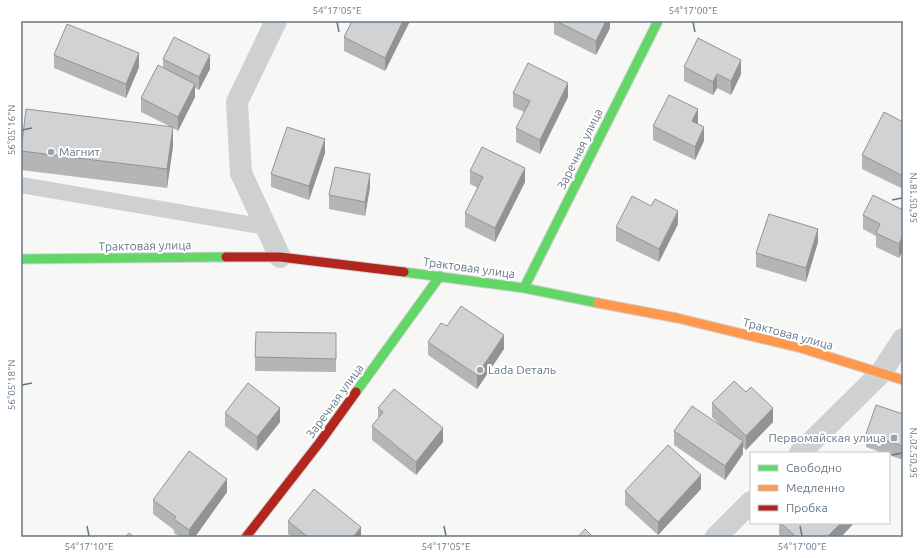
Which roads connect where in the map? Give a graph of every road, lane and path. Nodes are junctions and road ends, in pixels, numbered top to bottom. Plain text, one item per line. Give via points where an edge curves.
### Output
1 (276, 21) edge
2 (658, 21) edge
3 (21, 185) edge
4 (266, 227) junction
5 (280, 257) junction
6 (21, 259) edge
7 (440, 276) junction
8 (524, 288) junction
9 (903, 339) edge
10 (881, 373) junction
11 (903, 380) edge
12 (801, 452) edge
13 (750, 503) edge
14 (246, 537) edge
15 (716, 537) edge

1 - 4 street via 238,102 241,173
2 - 8 main road, Заречная улица
3 - 4 lane
4 - 5 street
5 - 6 main road, Трактовая улица
5 - 7 main road, Трактовая улица
7 - 8 main road, Трактовая улица
7 - 14 main road, Заречная улица via 320,442
8 - 10 main road, Трактовая улица via 677,318 801,348
9 - 10 street
10 - 11 main road, Трактовая улица
10 - 12 street
13 - 15 street

